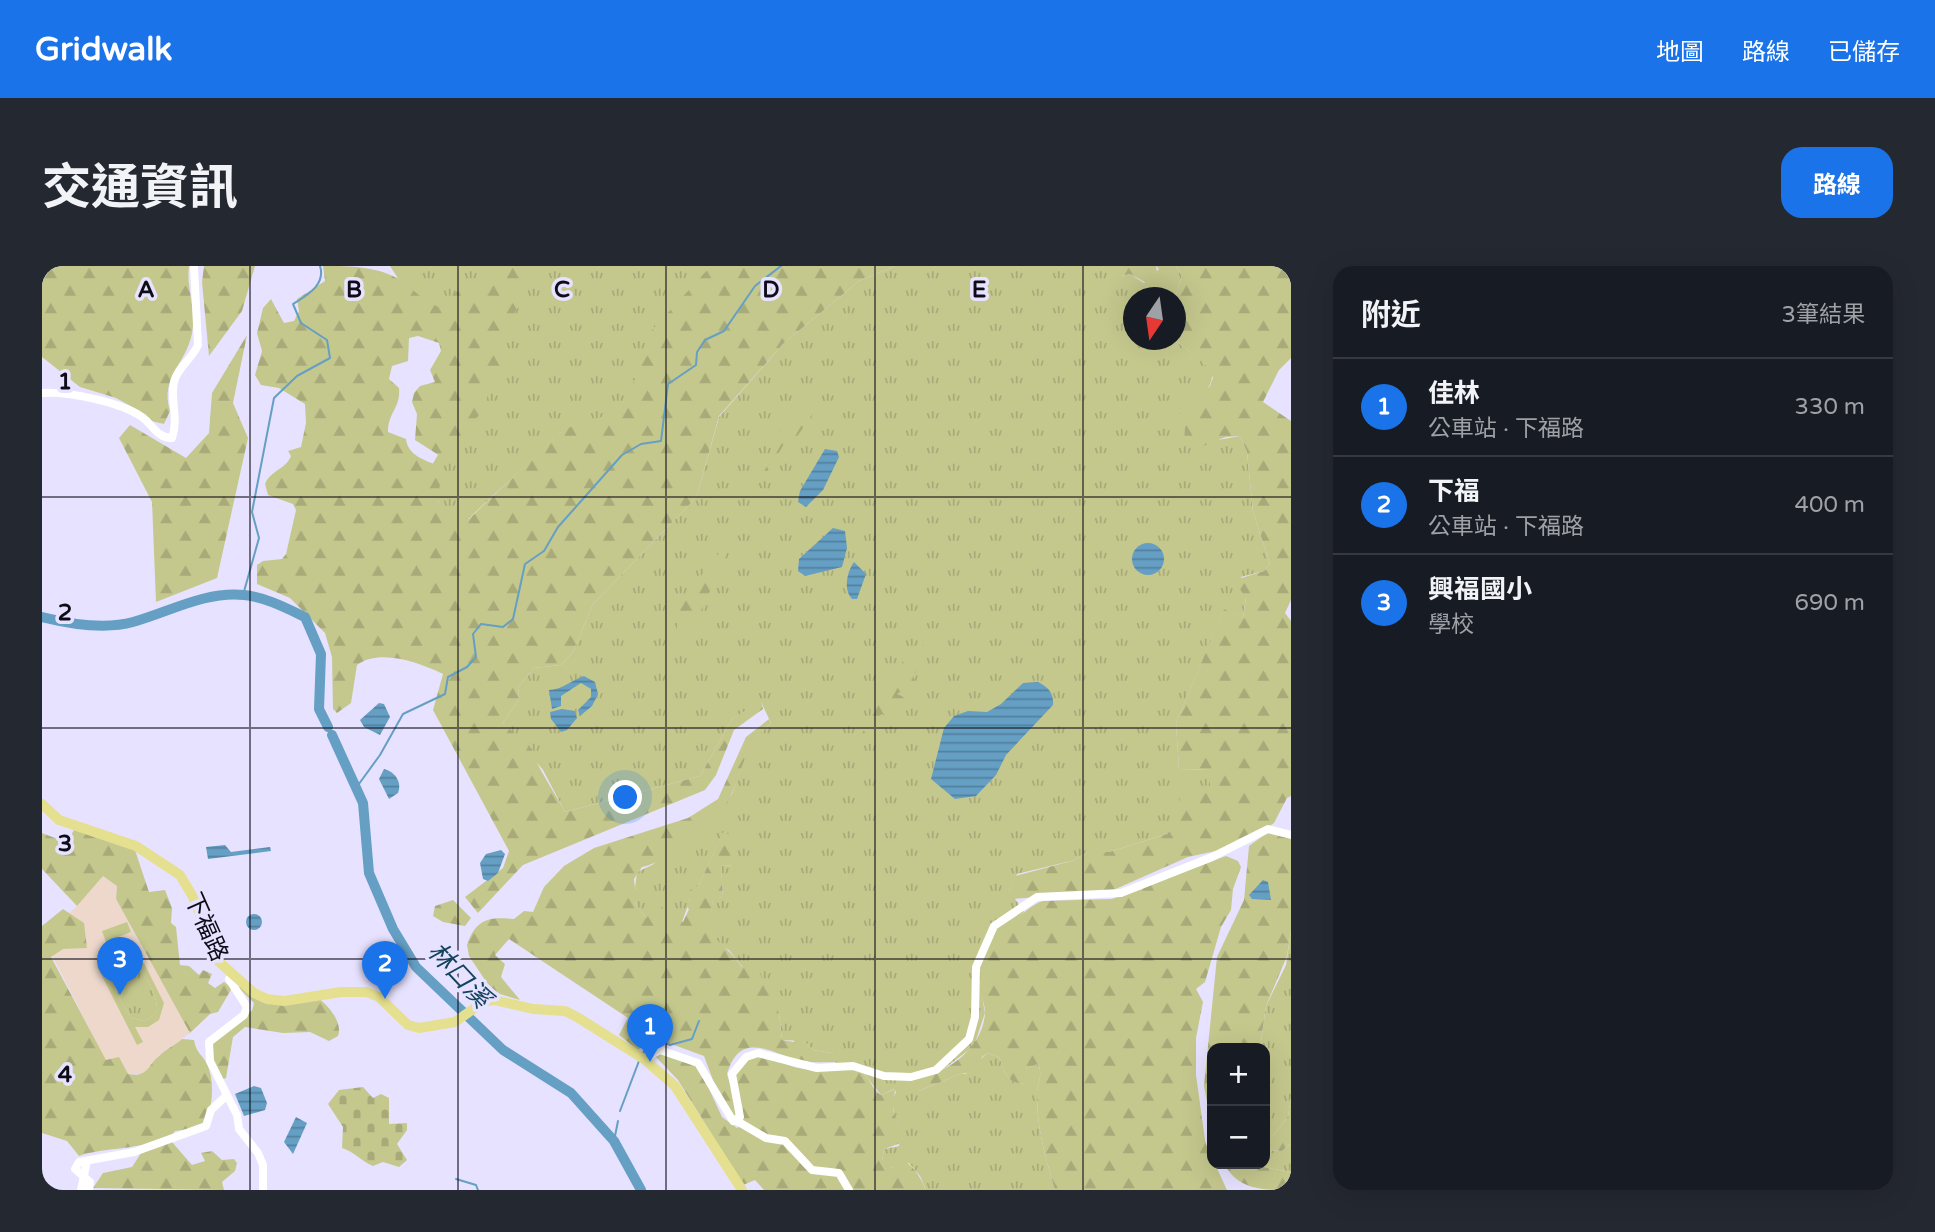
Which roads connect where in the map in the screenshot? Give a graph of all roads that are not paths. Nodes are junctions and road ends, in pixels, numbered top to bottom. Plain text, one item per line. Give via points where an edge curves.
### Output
1 (194, 266) edge
2 (42, 393) edge
3 (42, 804) edge
4 (1291, 835) edge
5 (233, 974) junction
6 (644, 1059) junction
7 (226, 1096) junction
8 (737, 1121) junction
9 (84, 1175) junction
10 (81, 1190) edge
11 (89, 1190) edge
12 (263, 1190) edge
13 (742, 1190) edge
14 (849, 1190) edge

1 - 2 street via 198,345 176,374 172,438 126,409 82,395
3 - 5 main road, 下福路 via 59,820 136,846 180,875 199,911 213,954
4 - 8 street via 1268,829 1121,893 1037,897 994,926 975,967 975,1017 969,1038 936,1070 911,1077 884,1076 853,1066 817,1068 758,1053 746,1057 732,1074 740,1116
5 - 6 main road, 下福路 via 267,999 367,992 379,997 408,1025 429,1028 455,1023 478,1005 494,1000 565,1011
5 - 7 street via 229,979 247,1007 244,1015 207,1046
6 - 8 street via 660,1050 698,1063 729,1118
6 - 13 main road via 675,1086
7 - 9 street via 211,1110 206,1126 134,1152 87,1161
7 - 12 street via 239,1129 263,1165
8 - 14 street via 766,1138 785,1141 805,1167 839,1174
9 - 10 street
9 - 11 street

